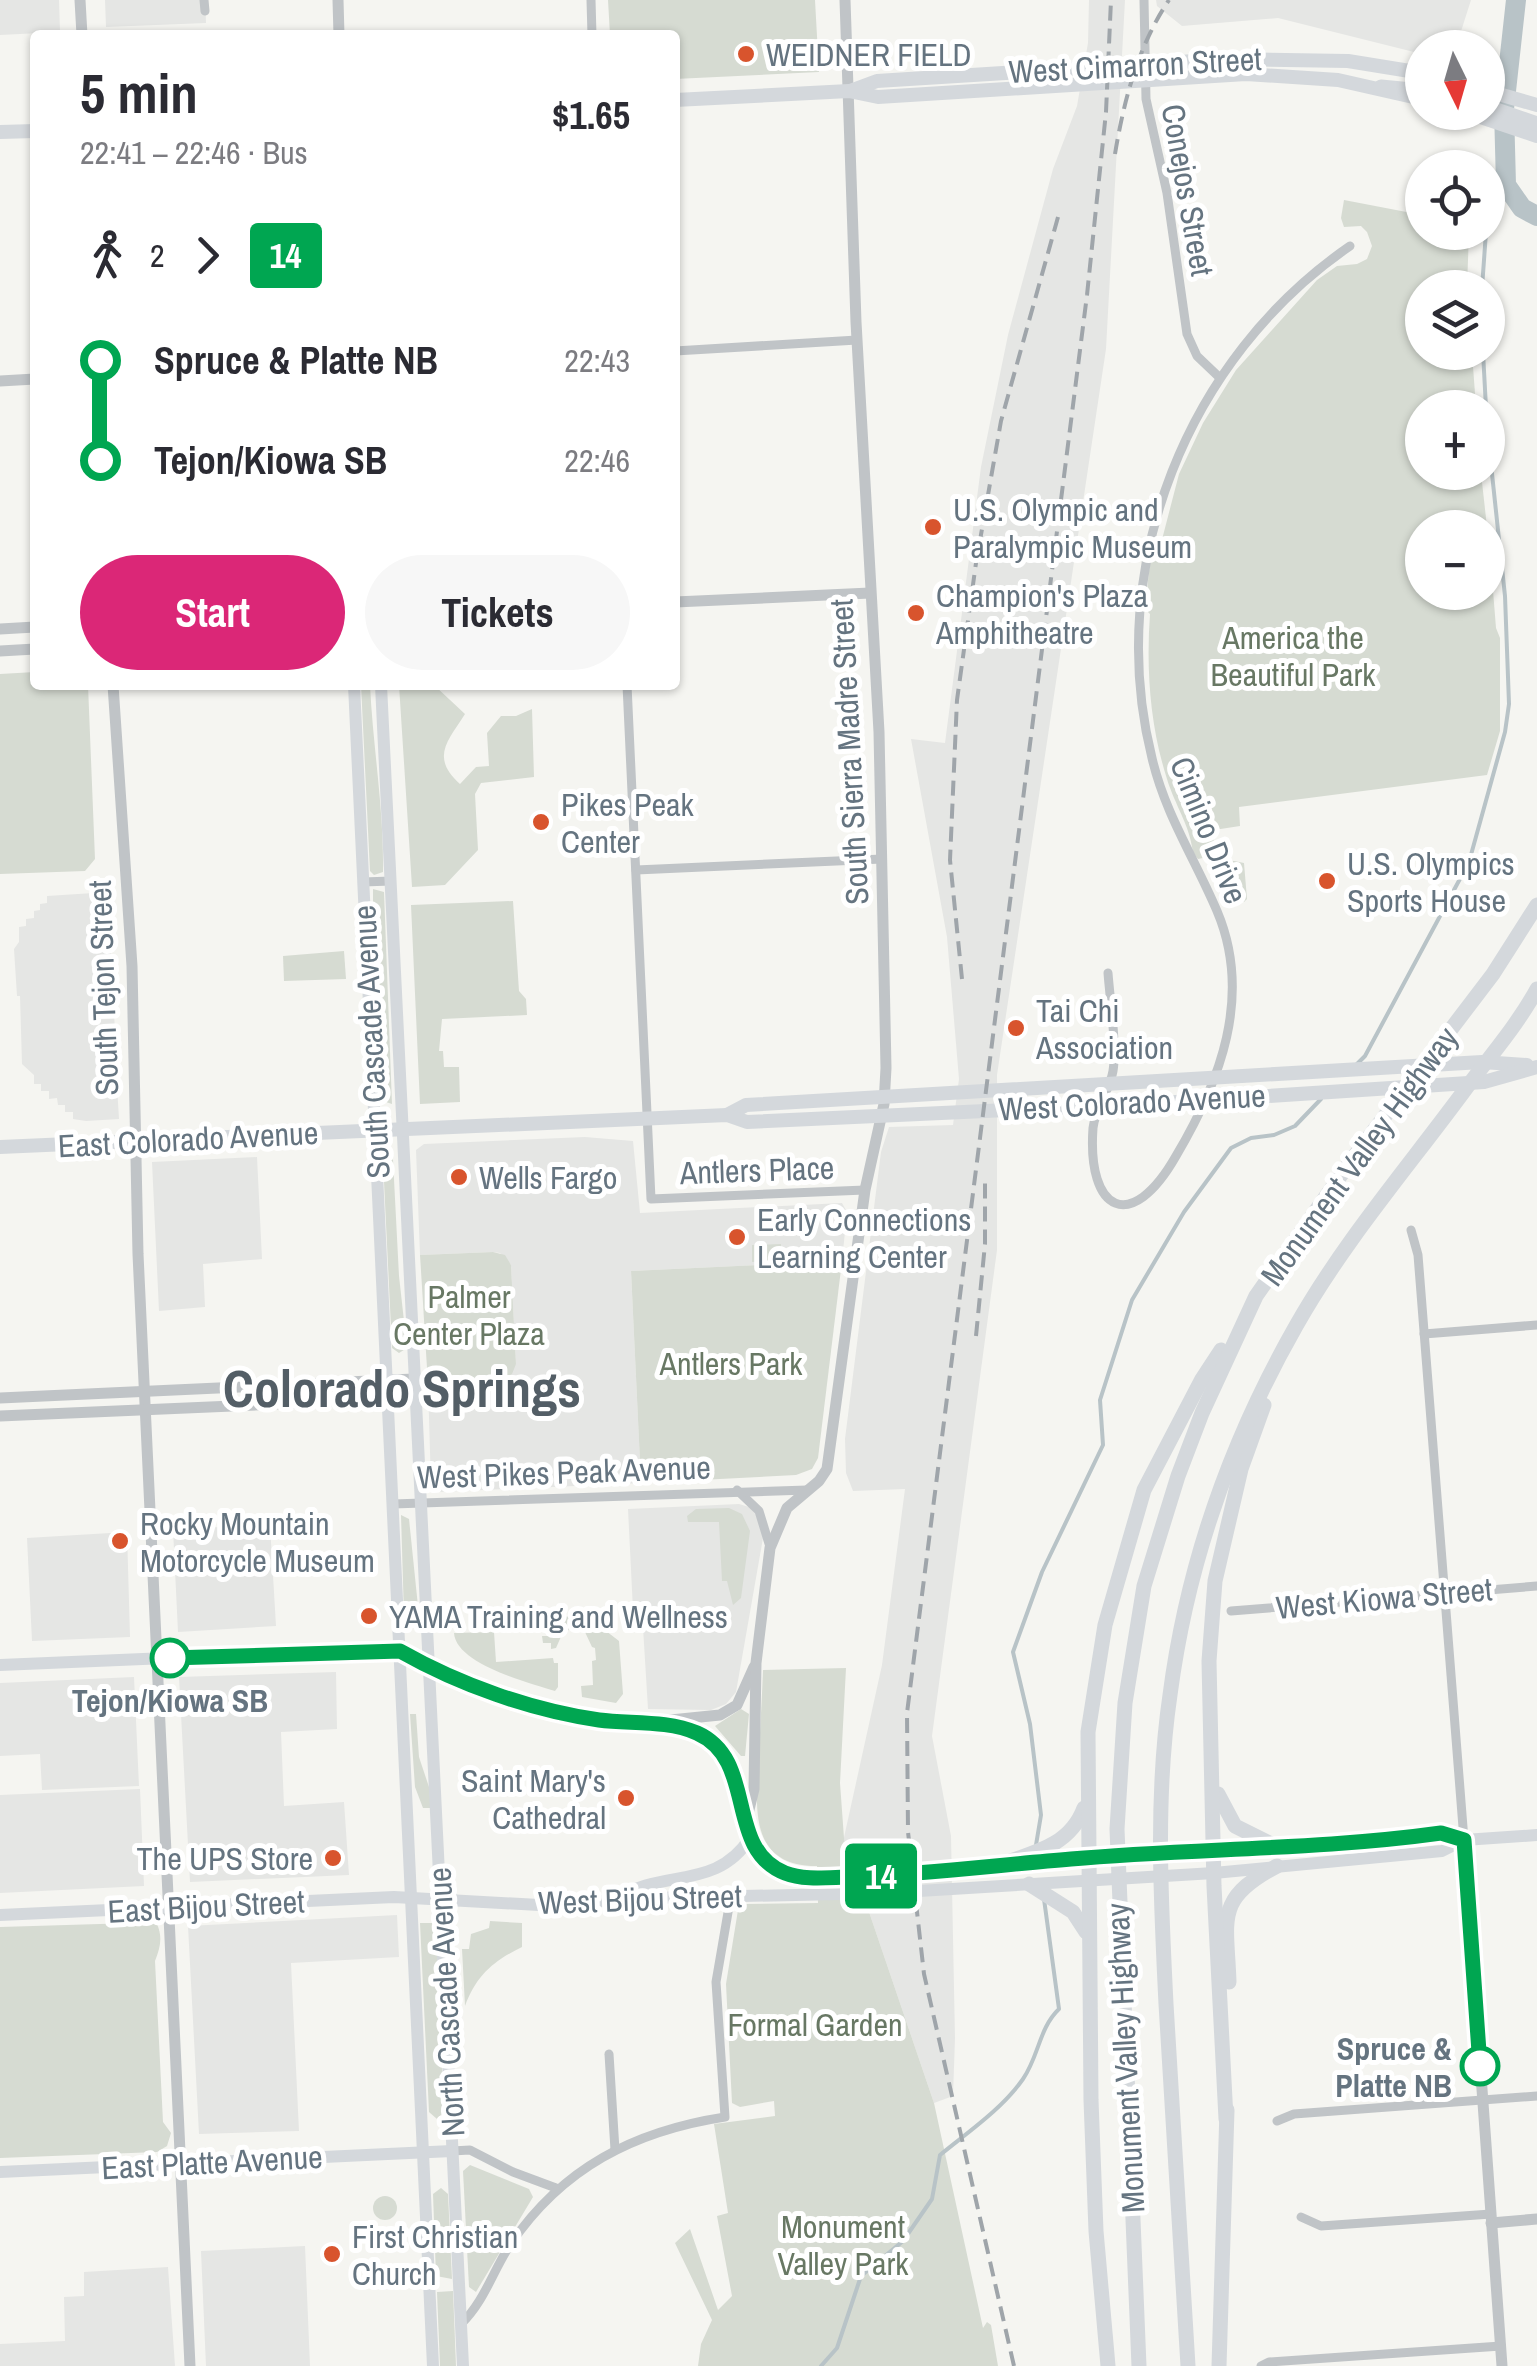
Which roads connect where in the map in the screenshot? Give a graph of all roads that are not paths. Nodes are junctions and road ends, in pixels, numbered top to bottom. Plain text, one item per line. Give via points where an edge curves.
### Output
1 (80, 0) edge
2 (338, 0) edge
3 (591, 0) edge
4 (845, 0) edge
5 (1144, 0) edge
6 (82, 30) edge
7 (339, 30) edge
8 (592, 30) edge
9 (1405, 68) edge
10 (1035, 77) junction
11 (1381, 88) junction
12 (1405, 89) edge
13 (849, 92) junction
14 (1405, 94) edge
15 (1505, 97) edge
16 (680, 100) edge
17 (1537, 106) edge
18 (1505, 113) edge
19 (1537, 124) edge
20 (1505, 125) edge
21 (30, 131) edge
22 (0, 132) edge
23 (1537, 136) edge
24 (1350, 246) dead end
25 (857, 340) junction
26 (680, 351) edge
27 (1219, 376) junction
28 (30, 379) edge
29 (0, 381) edge
30 (870, 593) junction
31 (680, 602) edge
32 (30, 627) edge
33 (0, 629) edge
34 (30, 649) edge
35 (0, 651) edge
36 (113, 690) edge
37 (354, 690) edge
38 (381, 690) edge
39 (628, 690) edge
40 (882, 859) junction
41 (636, 870) junction
42 (391, 881) junction
43 (363, 882) junction
44 (1537, 905) edge
45 (1108, 972) dead end
46 (1537, 989) edge
47 (1532, 1004) edge
48 (1537, 1066) edge
49 (1213, 1080) junction
50 (1203, 1100) junction
51 (836, 1108) junction
52 (647, 1118) junction
53 (402, 1129) junction
54 (376, 1130) junction
55 (136, 1142) junction
56 (0, 1147) edge
57 (865, 1190) junction
58 (1411, 1230) dead end
59 (1256, 1296) junction
60 (1537, 1325) edge
61 (1295, 1327) junction
62 (1424, 1334) junction
63 (414, 1379) junction
64 (387, 1380) junction
65 (315, 1384) junction
66 (145, 1391) junction
67 (31, 1397) junction
68 (0, 1398) edge
69 (415, 1398) junction
70 (388, 1399) junction
71 (316, 1402) junction
72 (146, 1409) junction
73 (32, 1414) junction
74 (0, 1416) edge
75 (738, 1490) junction
76 (807, 1490) junction
77 (420, 1503) junction
78 (393, 1504) junction
79 (770, 1548) junction
80 (1537, 1586) edge
81 (1445, 1593) junction
82 (1231, 1611) dead end
83 (400, 1651) junction
84 (157, 1658) junction
85 (756, 1663) junction
86 (0, 1666) edge
87 (430, 1668) junction
88 (642, 1723) junction
89 (1213, 1772) junction
90 (1086, 1799) junction
91 (746, 1822) junction
92 (1537, 1835) edge
93 (750, 1838) junction
94 (1464, 1840) junction
95 (1275, 1846) junction
96 (1214, 1850) junction
97 (1089, 1858) junction
98 (998, 1866) junction
99 (1277, 1866) junction
100 (1214, 1873) junction
101 (1088, 1882) junction
102 (1029, 1884) junction
103 (731, 1895) junction
104 (412, 1896) junction
105 (442, 1898) junction
106 (615, 1900) junction
107 (168, 1908) junction
108 (0, 1915) edge
109 (1088, 1934) junction
110 (609, 2054) dead end
111 (1537, 2096) edge
112 (1483, 2101) junction
113 (1226, 2119) junction
114 (1277, 2121) dead end
115 (452, 2150) junction
116 (615, 2150) junction
117 (424, 2152) junction
118 (180, 2164) junction
119 (0, 2172) edge
120 (556, 2188) junction
121 (1301, 2217) dead end
122 (1491, 2218) junction
123 (1537, 2219) edge
124 (462, 2324) junction
125 (1501, 2346) junction
126 (190, 2366) edge
127 (433, 2366) edge
128 (463, 2366) edge
129 (1108, 2366) edge
130 (1139, 2366) edge
131 (1188, 2366) edge
132 (1220, 2366) edge
133 (1261, 2366) edge
134 (1502, 2366) edge

1 - 6 street
2 - 7 street
3 - 8 street
4 - 13 street, South Sierra Madre Street
5 - 27 street, Conejos Street via 1146,99 1187,334 1197,356
9 - 10 main road, West Cimarron Street via 1325,59 1196,60
10 - 11 main road, West Cimarron Street via 1303,76
10 - 13 main road, West Cimarron Street via 878,97
11 - 12 highway
11 - 14 main road, West Cimarron Street
13 - 16 main road, West Cimarron Street
13 - 25 street, South Sierra Madre Street
15 - 17 main road
18 - 19 highway
20 - 23 main road
21 - 22 main road
24 - 27 street, Cimino Drive via 1277,307
25 - 26 street
25 - 30 street, South Sierra Madre Street
27 - 49 street, Cimino Drive via 1188,432 1155,521 1142,588 1139,667 1158,782 1218,914 1229,963 1231,1024
28 - 29 street
30 - 31 street
30 - 40 street, South Sierra Madre Street
32 - 33 street
34 - 35 street
36 - 55 street, South Tejon Street
37 - 43 main road, South Cascade Avenue
38 - 42 main road, South Cascade Avenue
39 - 41 street
40 - 41 street
40 - 57 street, South Sierra Madre Street via 886,1068
41 - 52 street
42 - 43 street
42 - 53 main road, South Cascade Avenue
43 - 54 main road, South Cascade Avenue
44 - 59 highway, Monument Valley Highway
45 - 50 street, Cimino Drive via 1113,1071 1093,1125 1096,1176 1105,1195 1117,1203 1142,1201 1176,1158
46 - 47 highway, Monument Valley Highway
47 - 61 highway, Monument Valley Highway via 1341,1254
48 - 49 main road, West Colorado Avenue via 1482,1062
48 - 50 main road, West Colorado Avenue via 1484,1082
49 - 50 street, Cimino Drive
49 - 51 main road, West Colorado Avenue
50 - 51 main road, West Colorado Avenue
51 - 52 main road, West Colorado Avenue via 747,1122 727,1115
52 - 53 main road, West Colorado Avenue
52 - 57 street, Antlers Place via 652,1200
53 - 54 main road, West Colorado Avenue
53 - 63 main road, South Cascade Avenue
54 - 55 main road, East Colorado Avenue
54 - 64 main road, South Cascade Avenue
55 - 56 main road, East Colorado Avenue
55 - 66 street, South Tejon Street
57 - 76 street, South Sierra Madre Street via 829,1459 824,1475
58 - 62 street
59 - 90 highway via 1202,1378 1144,1490 1105,1624 1088,1732
59 - 130 highway, Monument Valley Highway via 1165,1514 1144,1586 1125,1703 1118,1884
60 - 62 street
61 - 89 highway via 1249,1446 1215,1581 1208,1660
61 - 131 highway, Monument Valley Highway via 1242,1431 1208,1524 1169,1698 1163,1934
62 - 81 street
63 - 64 street
63 - 69 main road, South Cascade Avenue
64 - 65 street
64 - 70 main road, South Cascade Avenue
65 - 66 street
65 - 71 street
66 - 67 street
66 - 72 street, South Tejon Street
67 - 68 street
67 - 73 street
69 - 70 street
69 - 77 main road, North Cascade Avenue
70 - 71 street
70 - 78 main road, North Cascade Avenue
71 - 72 street
72 - 73 street
72 - 84 street, South Tejon Street
73 - 74 street
75 - 76 street, West Pikes Peak Avenue
75 - 77 street, West Pikes Peak Avenue
75 - 79 street, West Pikes Peak Avenue via 758,1510
76 - 79 street, South Sierra Madre Street via 787,1508
77 - 78 street, West Pikes Peak Avenue
77 - 87 main road, North Cascade Avenue
78 - 83 main road, North Cascade Avenue
79 - 85 street, South Sierra Madre Street
80 - 81 street, West Kiowa Street
81 - 82 street, West Kiowa Street
81 - 94 street
83 - 84 main road
83 - 87 main road
83 - 104 main road, North Cascade Avenue
84 - 86 main road
84 - 107 street, South Tejon Street
85 - 88 street via 737,1705 720,1716
85 - 91 street via 754,1789
87 - 88 main road via 542,1709
87 - 105 main road, North Cascade Avenue
88 - 91 main road via 697,1733 719,1749
89 - 95 highway via 1235,1826
89 - 96 highway
90 - 97 highway
90 - 98 highway via 1076,1826 1061,1841
91 - 93 main road
92 - 94 main road, West Bijou Street
93 - 98 main road, West Bijou Street via 764,1860 789,1875 888,1876
93 - 106 main road via 716,1870 634,1887
94 - 95 main road, West Bijou Street via 1441,1833
94 - 99 main road, West Bijou Street via 1442,1851
94 - 112 street
95 - 96 main road, West Bijou Street
96 - 97 main road, West Bijou Street
96 - 100 highway
97 - 98 main road, West Bijou Street
97 - 101 highway
99 - 100 main road, West Bijou Street
99 - 113 highway via 1238,1892 1227,1916
100 - 101 main road, West Bijou Street
100 - 113 highway
101 - 102 main road, West Bijou Street
101 - 109 highway
102 - 103 main road, West Bijou Street
102 - 109 highway via 1073,1912
103 - 106 main road, West Bijou Street
103 - 116 street via 716,1982 724,2117 659,2131
104 - 105 main road, West Bijou Street
104 - 107 main road, East Bijou Street
104 - 117 main road, North Cascade Avenue
105 - 106 main road, West Bijou Street via 539,1905
105 - 115 main road, North Cascade Avenue
107 - 108 main road, East Bijou Street
107 - 118 street, South Tejon Street
109 - 129 highway via 1096,2231
110 - 116 street
111 - 112 street
112 - 114 street via 1294,2114
112 - 122 street
113 - 132 highway
115 - 117 main road, East Platte Avenue
115 - 120 street via 470,2150
115 - 124 main road, North Cascade Avenue
116 - 120 street
117 - 118 main road, East Platte Avenue
117 - 127 main road, North Cascade Avenue
118 - 119 main road, East Platte Avenue
118 - 126 street, South Tejon Street
120 - 124 street via 512,2242
121 - 122 street via 1321,2226
122 - 123 street
122 - 125 street
124 - 128 main road, North Cascade Avenue
125 - 133 street
125 - 134 street

